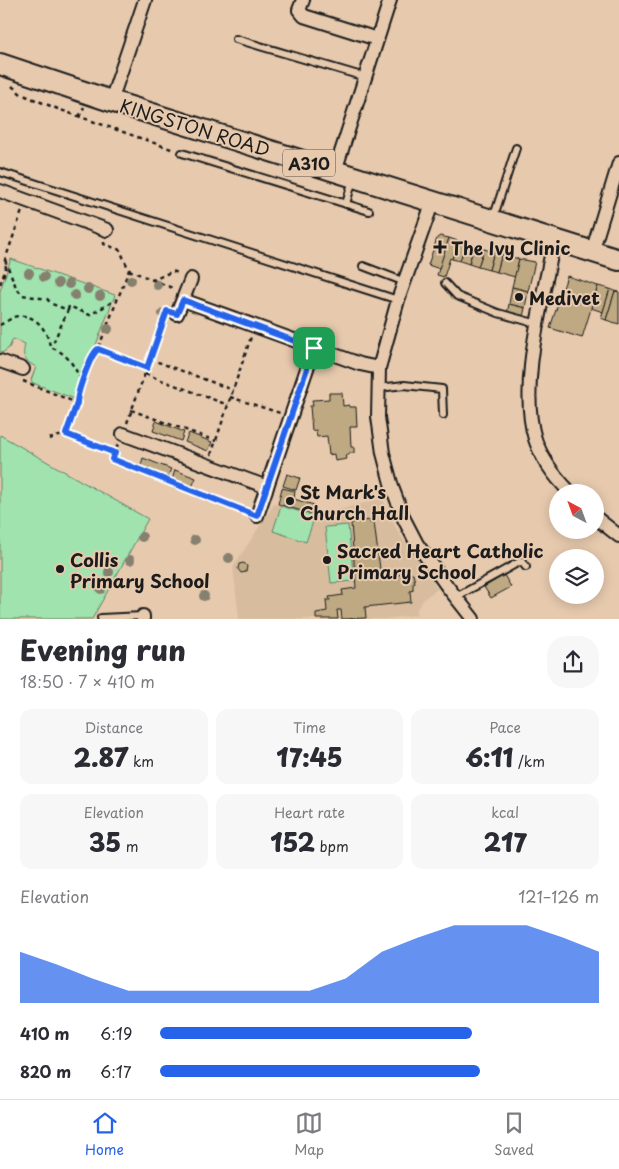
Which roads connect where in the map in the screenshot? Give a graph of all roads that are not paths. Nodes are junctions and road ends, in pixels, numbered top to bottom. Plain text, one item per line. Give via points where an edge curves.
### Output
1 (146, 0) edge
2 (303, 0) edge
3 (390, 0) edge
4 (236, 38) dead end
5 (377, 39) junction
6 (0, 64) edge
7 (365, 77) junction
8 (111, 100) junction
9 (516, 148) dead end
10 (182, 153) road end
11 (619, 163) edge
12 (335, 171) junction
13 (0, 172) edge
14 (354, 177) junction
15 (0, 191) edge
16 (433, 202) junction
17 (346, 204) junction
18 (369, 211) dead end
19 (492, 220) junction
20 (107, 230) road end
21 (554, 240) junction
22 (592, 252) junction
23 (619, 260) edge
24 (363, 266) dead end
25 (190, 278) road end
26 (404, 282) junction
27 (445, 283) dead end
28 (183, 300) junction
29 (398, 300) junction
30 (177, 314) road end
31 (538, 324) junction
32 (314, 348) junction
33 (0, 360) edge
34 (379, 368) junction
35 (23, 369) road end
36 (379, 388) junction
37 (443, 415) dead end
38 (123, 434) road end
39 (563, 484) edge
40 (267, 486) junction
41 (257, 516) road end
42 (604, 524) edge
43 (619, 536) edge
44 (526, 567) dead end
45 (456, 597) junction
46 (100, 618) edge
47 (143, 618) edge
48 (473, 619) edge

1 - 8 street
2 - 5 street via 299,10 304,16
3 - 5 street
4 - 7 lane
5 - 7 street
6 - 8 main road, KINGSTON ROAD / A310
7 - 12 street
8 - 12 main road, KINGSTON ROAD / A310
9 - 19 lane
10 - 17 lane
11 - 22 street
12 - 14 main road, KINGSTON ROAD / A310
13 - 29 lane
14 - 16 main road, KINGSTON ROAD / A310
14 - 17 lane
15 - 20 street
16 - 19 main road, KINGSTON ROAD / A310
16 - 26 street
17 - 18 lane
19 - 21 main road, KINGSTON ROAD / A310
21 - 22 main road, KINGSTON ROAD / A310
21 - 31 street
22 - 23 main road, KINGSTON ROAD / A310
24 - 26 lane
25 - 28 street
26 - 29 street
27 - 31 lane via 457,296 498,313
28 - 30 street
28 - 32 street
29 - 34 street
31 - 39 street via 532,361 530,414 544,459
32 - 34 street
32 - 40 street
33 - 35 street
34 - 36 street
36 - 37 lane via 404,385 442,390
36 - 45 street via 378,417 392,487 416,544
38 - 40 street
40 - 41 street
42 - 43 street
44 - 45 lane via 521,561
45 - 48 street
46 - 47 lane

